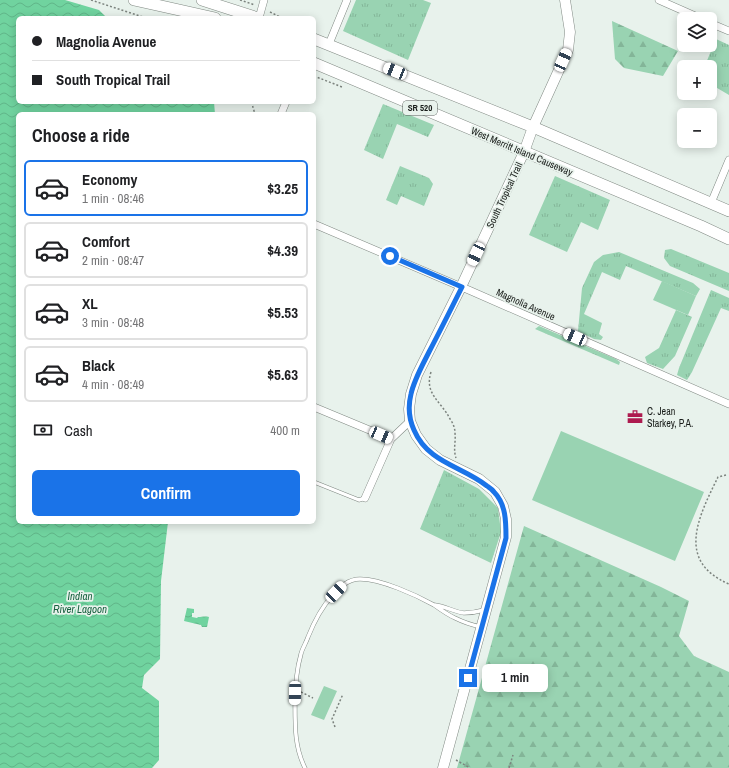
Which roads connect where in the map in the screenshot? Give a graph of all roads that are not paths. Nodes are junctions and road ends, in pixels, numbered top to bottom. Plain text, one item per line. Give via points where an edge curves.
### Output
1 (133, 0) edge
2 (202, 0) edge
3 (264, 0) edge
4 (347, 0) edge
5 (565, 0) edge
6 (659, 0) edge
7 (686, 12) edge
8 (179, 16) edge
9 (206, 16) edge
10 (253, 16) edge
11 (260, 16) edge
12 (717, 26) edge
13 (729, 31) edge
14 (316, 39) edge
15 (328, 44) junction
16 (316, 64) edge
17 (533, 127) junction
18 (524, 152) junction
19 (729, 160) edge
20 (711, 203) junction
21 (729, 211) edge
22 (316, 225) edge
23 (729, 239) edge
24 (462, 287) junction
25 (729, 404) edge
26 (316, 408) edge
27 (410, 421) junction
28 (391, 439) junction
29 (316, 483) edge
30 (364, 498) joint
31 (434, 605) junction
32 (487, 610) junction
33 (482, 628) junction
34 (305, 768) edge
35 (443, 768) edge

1 - 8 main road
1 - 9 main road
2 - 10 main road
3 - 11 street
4 - 15 street
5 - 17 street, South Tropical Trail via 570,32 568,50
6 - 7 street
12 - 13 street
14 - 15 main road, SR 520
15 - 17 main road, SR 520
16 - 18 main road, West Merritt Island Causeway / SR 520
17 - 18 street, South Tropical Trail
17 - 20 main road, SR 520
18 - 23 main road, West Merritt Island Causeway / SR 520
18 - 24 street, South Tropical Trail
19 - 20 street
20 - 21 main road, SR 520
22 - 24 street, Magnolia Avenue
24 - 25 street, Magnolia Avenue
24 - 27 street, South Tropical Trail via 417,375 411,394
26 - 28 street
27 - 28 street
27 - 32 street, South Tropical Trail via 426,449 440,460 479,479 495,492 503,506 506,538
28 - 30 street
29 - 30 lane via 359,500
31 - 32 lane via 463,613
31 - 33 lane via 444,613
31 - 34 lane via 406,591 370,579 349,581 329,599 316,619 301,653 297,673 295,732
32 - 33 street, South Tropical Trail
33 - 35 street, South Tropical Trail

